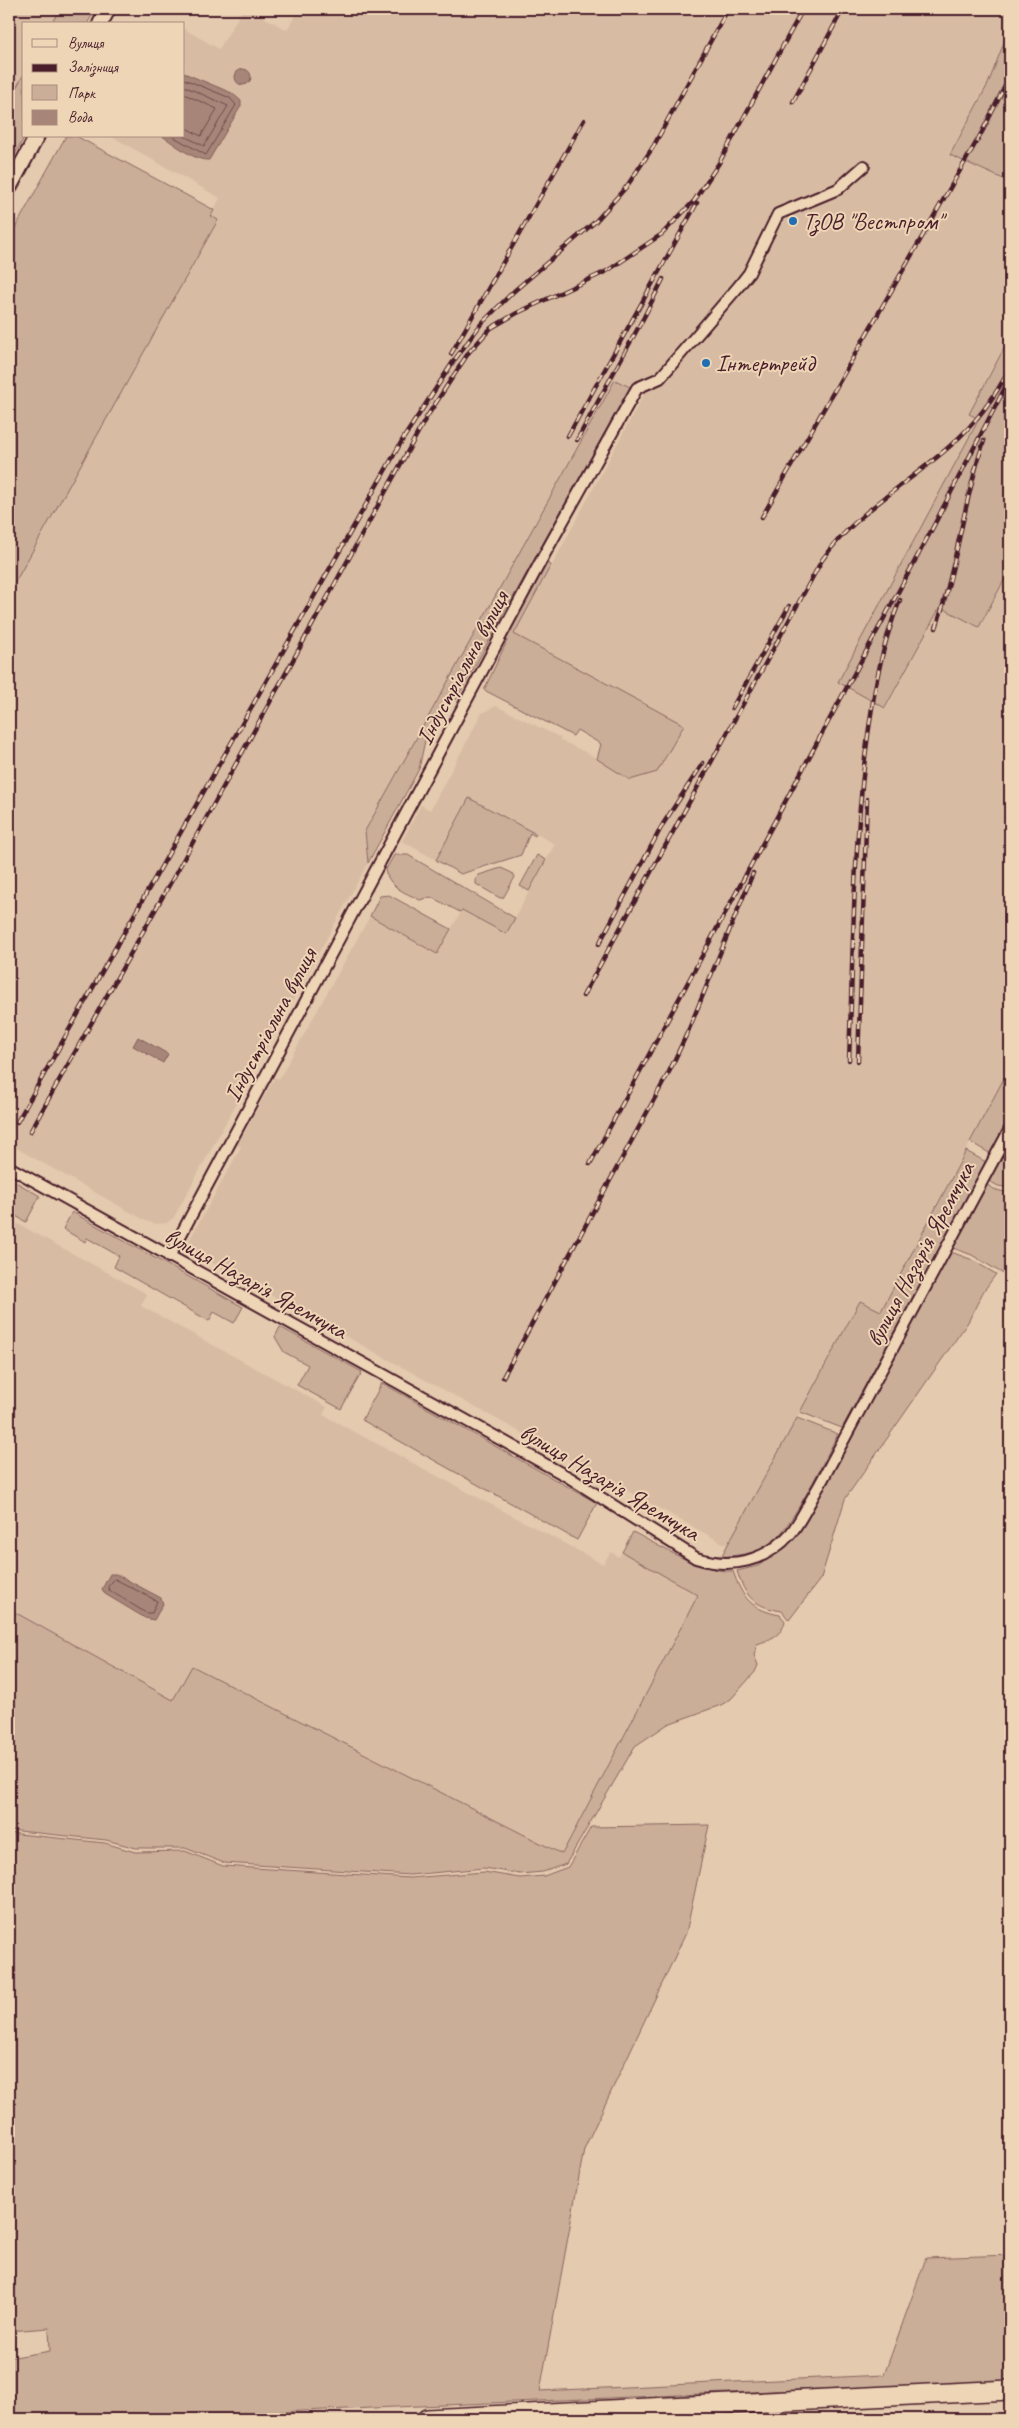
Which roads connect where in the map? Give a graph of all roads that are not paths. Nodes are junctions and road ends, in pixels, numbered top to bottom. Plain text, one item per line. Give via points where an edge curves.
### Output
1 (108, 9) edge
2 (101, 22) edge
3 (36, 138) edge
4 (864, 166) dead end
5 (9, 188) edge
6 (1010, 1129) edge
7 (9, 1167) edge
8 (169, 1257) junction
9 (1010, 2390) edge
10 (427, 2419) edge

1 - 2 street
3 - 5 street
4 - 8 street, Індустріальна вулиця via 838,189 778,214 749,273 738,287 660,378 637,388 542,557
6 - 8 street, вулиця Назарія Яремчука via 792,1532 779,1544 749,1561 732,1565 713,1564 696,1558 570,1478
7 - 8 street, вулиця Назарія Яремчука
9 - 10 highway

